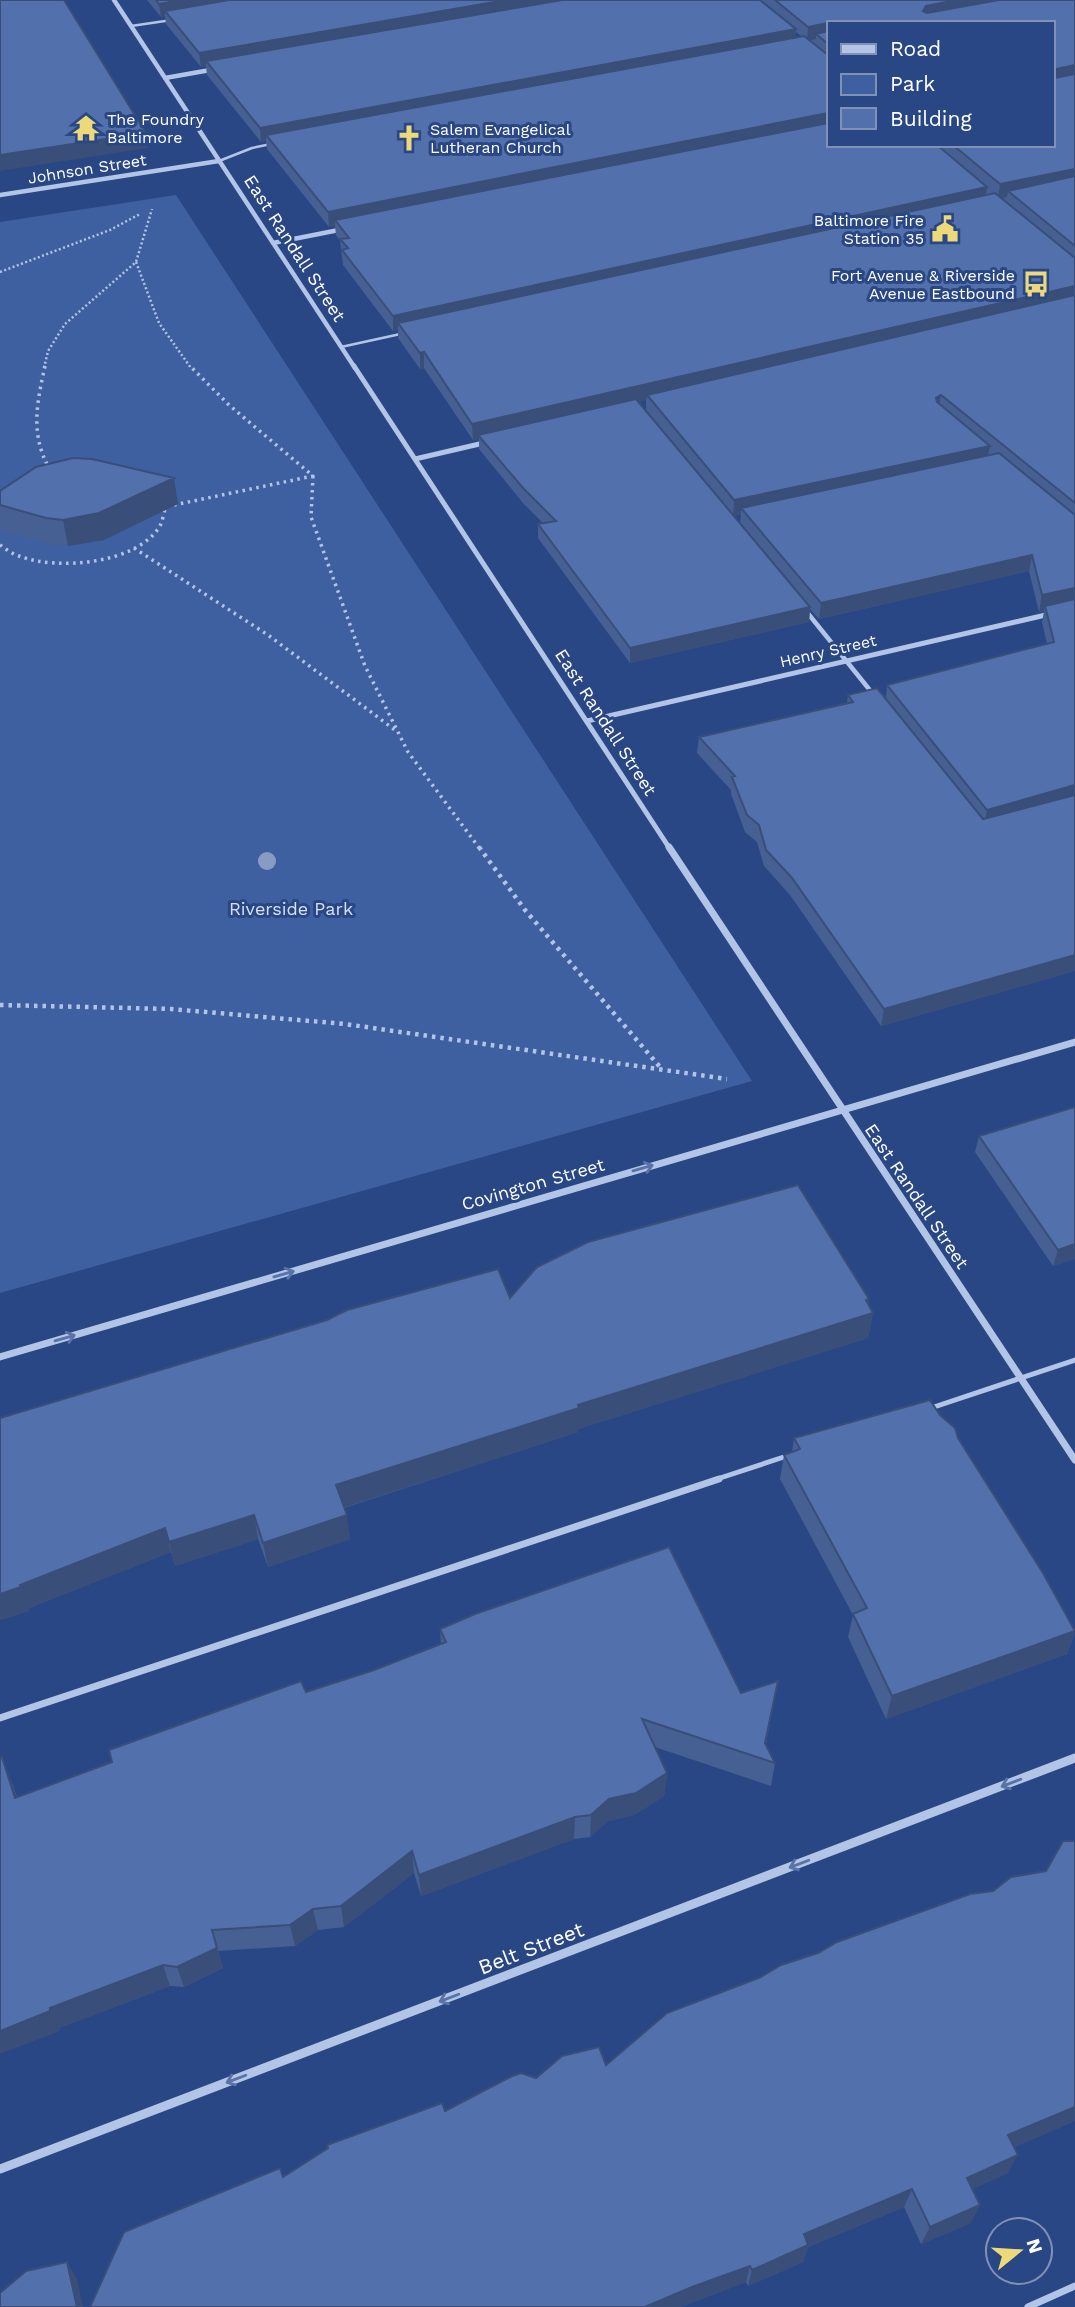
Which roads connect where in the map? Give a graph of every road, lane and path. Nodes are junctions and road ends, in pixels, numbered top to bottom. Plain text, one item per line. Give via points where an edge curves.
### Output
1 (114, 0) edge
2 (176, 19) edge
3 (131, 26) junction
4 (229, 67) edge
5 (165, 78) junction
6 (279, 143) edge
7 (219, 161) junction
8 (0, 195) edge
9 (354, 227) edge
10 (273, 243) junction
11 (136, 262) junction
12 (0, 272) edge
13 (412, 332) edge
14 (341, 347) junction
15 (489, 442) edge
16 (415, 459) junction
17 (51, 473) edge
18 (313, 476) junction
19 (164, 499) edge
20 (167, 506) junction
21 (0, 545) edge
22 (134, 548) junction
23 (804, 610) edge
24 (1062, 612) edge
25 (846, 661) junction
26 (882, 705) edge
27 (587, 721) junction
28 (398, 733) junction
29 (0, 1005) edge
30 (1075, 1042) edge
31 (661, 1068) junction
32 (727, 1079) dead end
33 (841, 1110) junction
34 (0, 1357) edge
35 (1075, 1360) edge
36 (1021, 1378) junction
37 (923, 1410) edge
38 (804, 1450) edge
39 (1075, 1460) edge
40 (0, 1718) edge
41 (1075, 1758) edge
42 (0, 2169) edge
43 (1075, 2286) edge
44 (1028, 2307) edge

1 - 3 street, East Randall Street
2 - 3 lane
3 - 5 street, East Randall Street
4 - 5 street
5 - 7 street, East Randall Street
6 - 7 lane
7 - 8 street, Johnson Street
7 - 10 street, East Randall Street
9 - 10 street
10 - 14 street, East Randall Street
11 - 12 path via 152,208 110,230
11 - 17 path via 65,324 48,351 35,413 40,452
11 - 18 path via 159,323 180,353 209,386
13 - 14 lane
14 - 16 street, East Randall Street
15 - 16 street
16 - 27 street, East Randall Street
18 - 20 path
18 - 28 path via 311,517 365,666
19 - 20 path
20 - 22 path via 165,521
21 - 22 path via 24,559 51,564 99,560
22 - 28 path via 320,670
23 - 25 lane
24 - 25 street, Henry Street
25 - 26 lane
25 - 27 street, Henry Street
27 - 33 street, East Randall Street
28 - 31 path via 525,910
29 - 31 path via 171,1009 345,1024
30 - 33 street, Covington Street
31 - 32 path
34 -> 33 street, Covington Street
33 - 36 street, East Randall Street
35 - 36 lane
36 - 37 lane
36 - 39 street, East Randall Street
38 - 40 lane
41 -> 42 street, Belt Street
43 - 44 lane

